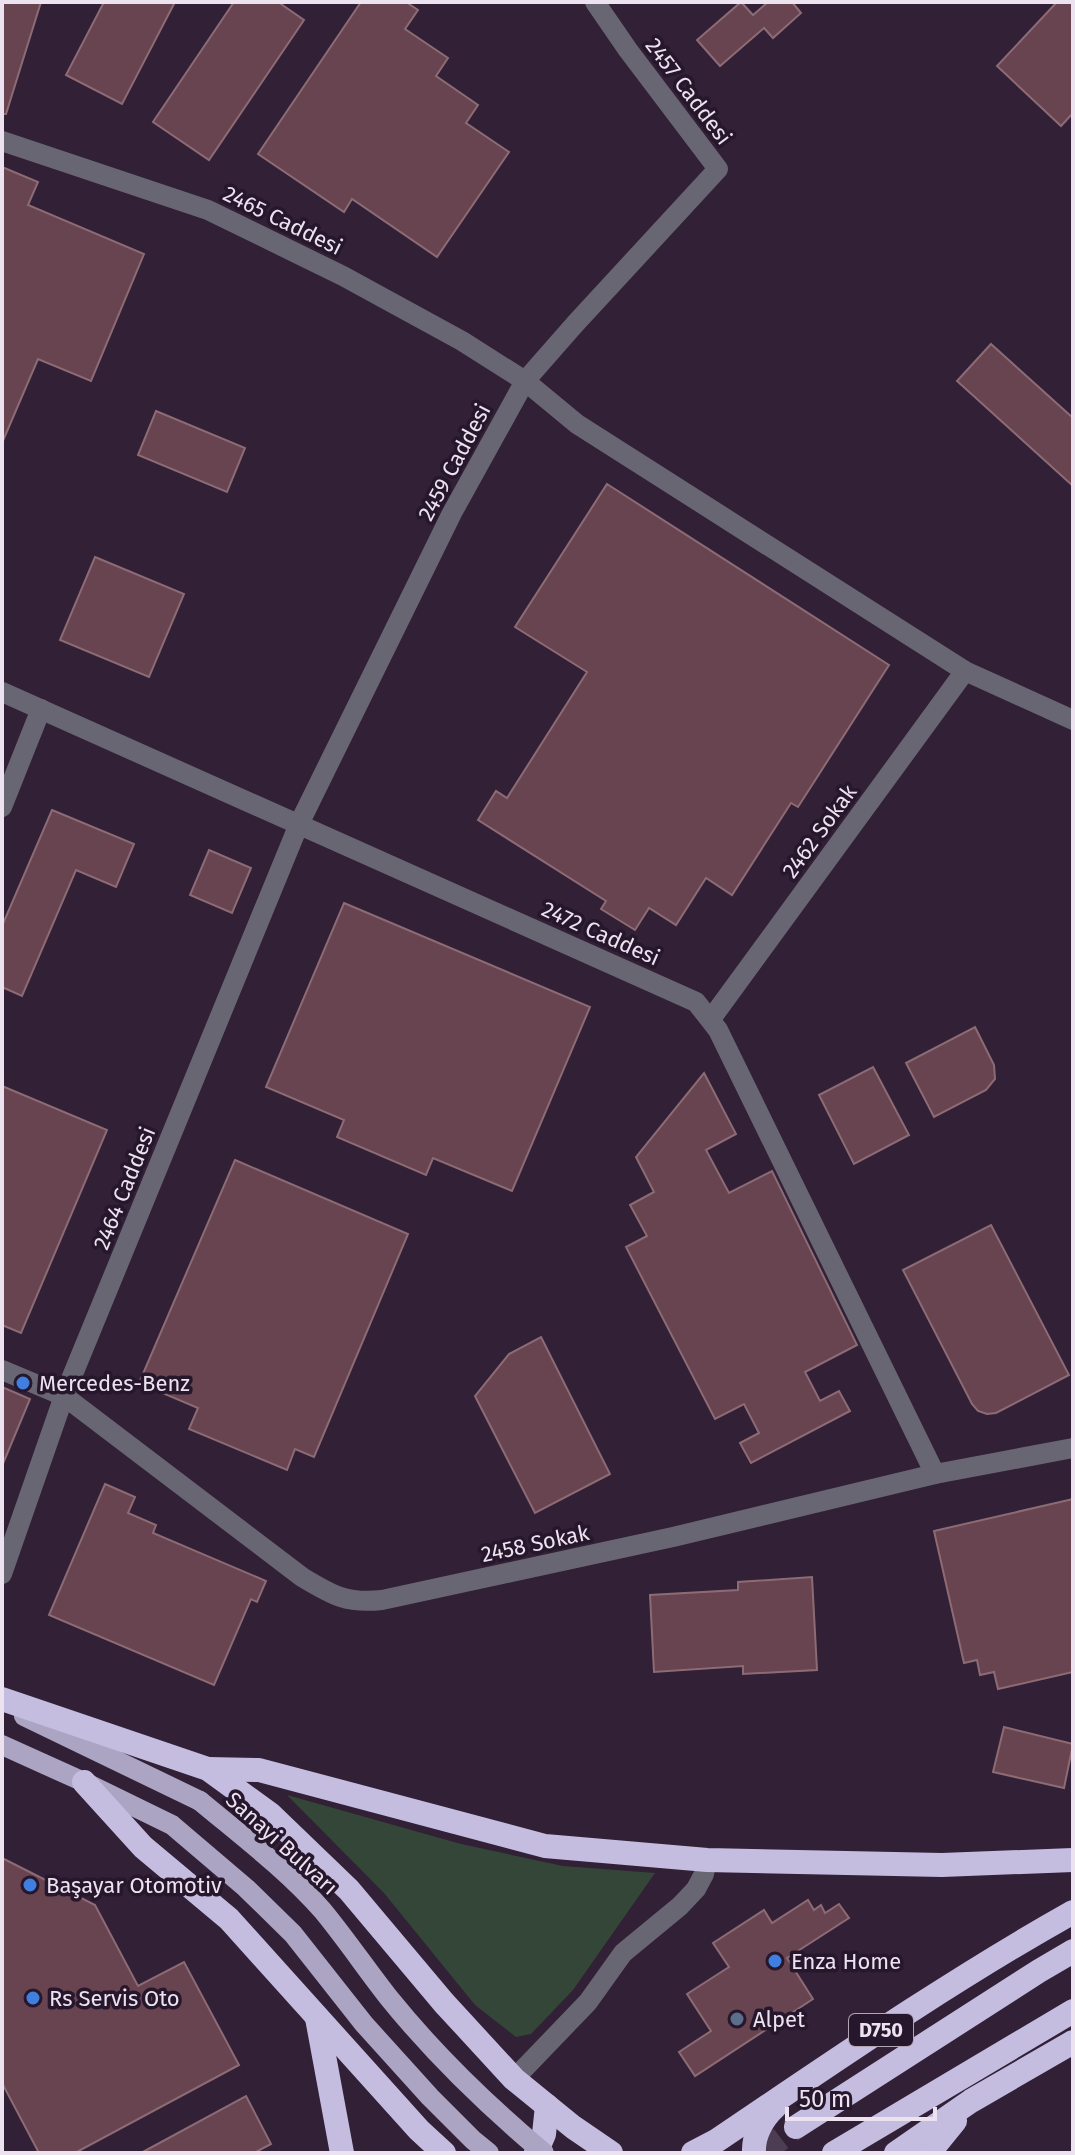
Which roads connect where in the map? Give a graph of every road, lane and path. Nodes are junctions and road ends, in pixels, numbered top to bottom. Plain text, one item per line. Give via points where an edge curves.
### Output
1 (595, 2) edge
2 (2, 141) edge
3 (718, 169) joint
4 (525, 381) junction
5 (965, 671) junction
6 (2, 692) edge
7 (41, 709) junction
8 (1073, 720) edge
9 (2, 807) edge
10 (299, 824) junction
11 (711, 1019) junction
12 (2, 1370) edge
13 (64, 1396) junction
14 (1073, 1448) edge
15 (935, 1474) junction
16 (2, 1574) edge
17 (2, 1702) edge
18 (2, 1745) edge
19 (208, 1769) junction
20 (84, 1782) junction
21 (707, 1860) junction
22 (1073, 1860) edge
23 (1073, 1912) edge
24 (1073, 1951) edge
25 (1073, 2011) edge
26 (317, 2016) junction
27 (1073, 2042) edge
28 (514, 2079) junction
29 (797, 2086) junction
30 (971, 2101) junction
31 (547, 2106) junction
32 (796, 2127) tunnel mouth
33 (342, 2153) edge
34 (444, 2153) edge
35 (489, 2153) edge
36 (536, 2153) edge
37 (544, 2153) edge
38 (611, 2153) edge
39 (693, 2153) edge
40 (754, 2153) edge
41 (834, 2153) edge
42 (896, 2153) edge
43 (929, 2153) edge

1 - 3 street, 2457 Caddesi
2 - 4 street, 2465 Caddesi via 208,210 343,276
3 - 4 street, 2459 Caddesi
4 - 5 street, 2465 Caddesi via 577,424
4 - 10 street, 2459 Caddesi via 452,513
5 - 8 street, 2465 Caddesi
5 - 11 street, 2462 Sokak
6 - 7 street, 2472 Caddesi
7 - 9 street
7 - 10 street, 2472 Caddesi
10 - 11 street, 2472 Caddesi via 696,1002
10 - 13 street, 2464 Caddesi
11 - 15 street, 2472 Caddesi
12 - 13 street, 2458 Sokak
13 - 15 street, 2458 Sokak via 302,1577 341,1599 365,1602 673,1537
13 - 16 street, 2464 Caddesi
14 - 15 street, 2458 Sokak
17 - 19 highway
17 - 37 main road, Sanayi Bulvarı, bridge via 200,1801 277,1865 322,1910 457,2074
18 - 20 main road
19 - 21 highway via 259,1770 545,1846
19 - 28 highway via 270,1814 349,1890
20 - 26 highway via 143,1847 229,1919
20 - 35 main road via 172,1825 246,1888 293,1934 430,2097
21 - 22 highway via 942,1865
21 - 28 street via 696,1889 623,1953 588,2002
23 - 29 highway, D750
24 - 32 highway, D750
25 - 41 highway
26 - 33 highway
26 - 34 highway
27 - 30 highway
28 - 31 highway
29 - 39 highway, D750
29 - 40 highway via 769,2112 754,2139
30 - 42 highway
30 - 43 highway
31 - 36 highway
31 - 38 highway

